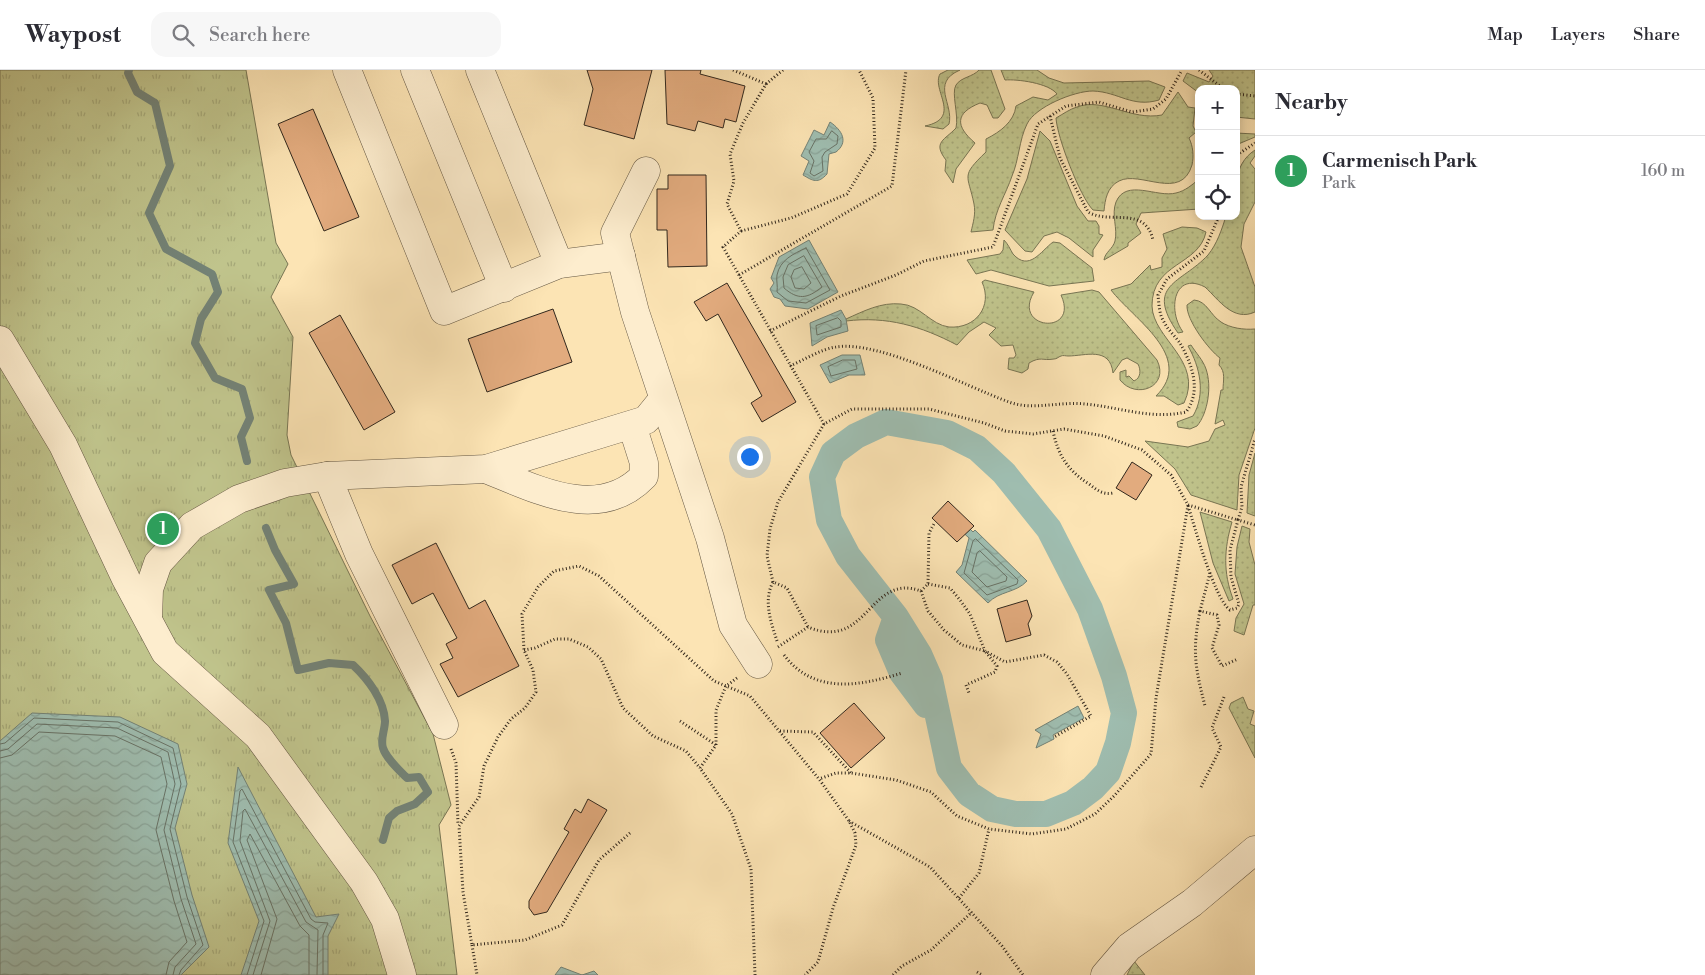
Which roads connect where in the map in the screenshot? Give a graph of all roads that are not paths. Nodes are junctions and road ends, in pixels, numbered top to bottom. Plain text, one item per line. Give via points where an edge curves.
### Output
1 (347, 70) edge
2 (414, 70) edge
3 (480, 70) edge
4 (646, 171) dead end
5 (621, 256) junction
6 (559, 264) junction
7 (504, 288) junction
8 (0, 340) edge
9 (663, 399) junction
10 (632, 425) junction
11 (486, 469) junction
12 (327, 476) junction
13 (148, 619) junction
14 (768, 656) road end
15 (444, 725) road end
16 (1255, 850) edge
17 (402, 975) edge
18 (1105, 975) edge

1 - 7 lane via 444,311
2 - 7 lane
3 - 6 lane
4 - 5 lane via 614,233
5 - 6 lane
5 - 9 lane
6 - 7 lane
8 - 13 lane via 64,445
9 - 10 lane via 646,420
9 - 14 lane via 710,538 733,625
10 - 11 lane
10 - 11 lane via 644,463 644,476 634,486 618,494 599,499 570,499
11 - 12 lane
12 - 13 lane via 285,484 239,499 192,526 158,563 149,589
12 - 15 lane via 359,554
13 - 17 lane via 165,652 258,736 364,882 385,919
16 - 18 lane via 1192,903 1129,947

